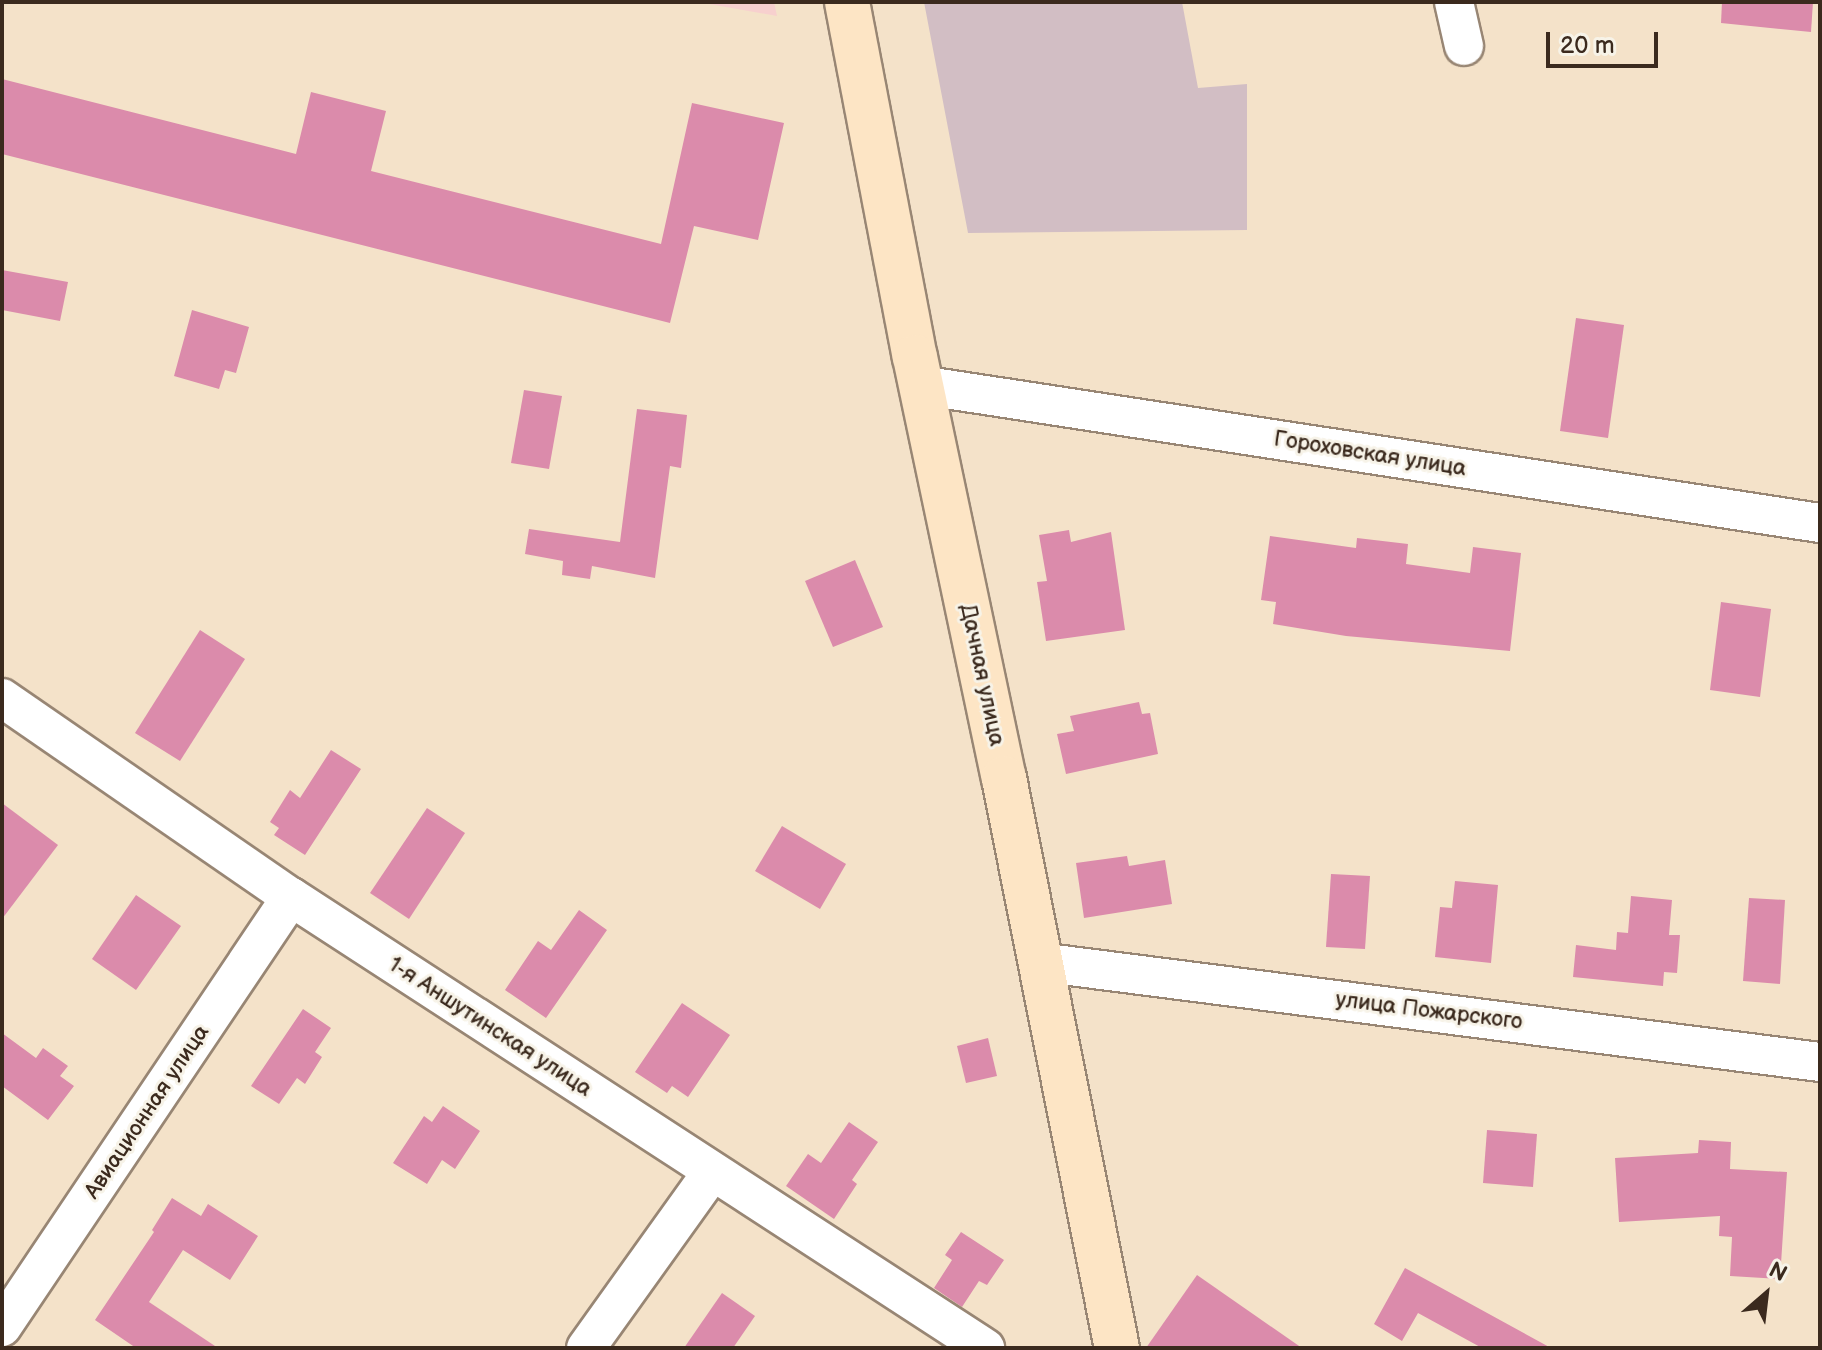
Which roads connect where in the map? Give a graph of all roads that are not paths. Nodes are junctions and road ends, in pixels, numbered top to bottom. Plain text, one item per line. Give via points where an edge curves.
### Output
1 (847, 2) edge
2 (1454, 2) edge
3 (1464, 46) dead end
4 (920, 385) junction
5 (1820, 523) edge
6 (2, 698) edge
7 (291, 897) junction
8 (1039, 962) junction
9 (1820, 1062) edge
10 (712, 1172) junction
11 (2, 1327) edge
12 (586, 1348) edge
13 (985, 1348) edge
14 (1117, 1348) edge

1 - 4 street, Дачная улица
2 - 3 street
4 - 5 street, Гороховская улица
4 - 8 street, Дачная улица
6 - 7 street, 1-я Аншутинская улица
7 - 10 street, 1-я Аншутинская улица
7 - 11 street, Авиационная улица
8 - 9 street, улица Пожарского
8 - 14 street, Дачная улица
10 - 12 street
10 - 13 street, 1-я Аншутинская улица

